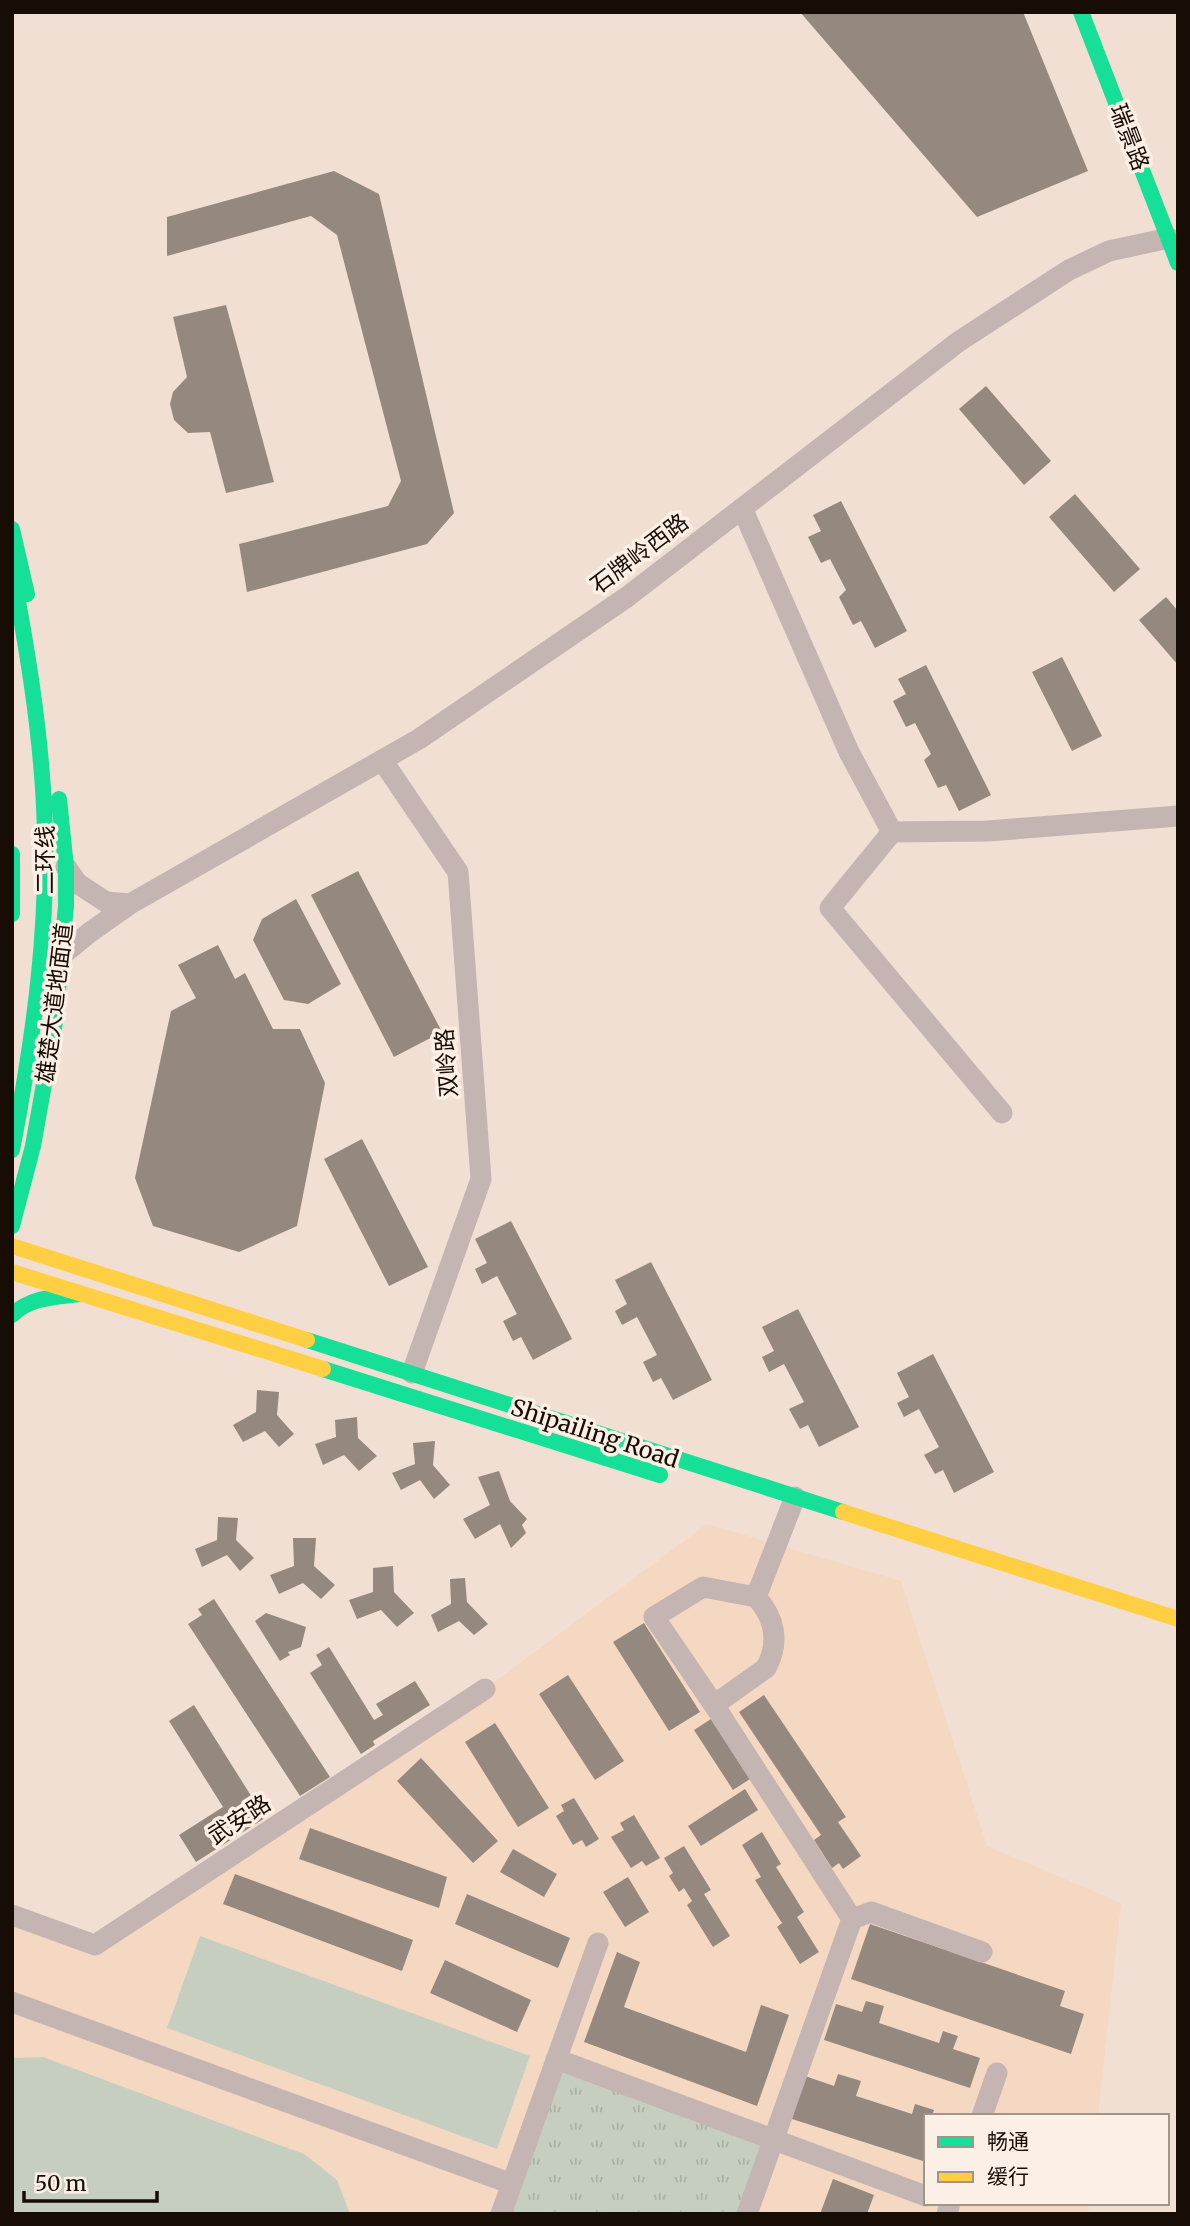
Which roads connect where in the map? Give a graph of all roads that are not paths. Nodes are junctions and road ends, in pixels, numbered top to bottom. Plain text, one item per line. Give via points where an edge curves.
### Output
1 (1081, 12) edge
2 (1173, 237) edge
3 (1178, 263) edge
4 (742, 508) junction
5 (12, 529) edge
6 (12, 569) edge
7 (382, 760) junction
8 (1178, 816) edge
9 (892, 832) junction
10 (12, 855) edge
11 (66, 867) junction
12 (130, 904) junction
13 (12, 914) edge
14 (61, 956) junction
15 (1002, 1113) dead end
16 (12, 1150) edge
17 (12, 1226) edge
18 (12, 1247) edge
19 (12, 1272) edge
20 (80, 1294) junction
21 (12, 1315) edge
22 (412, 1373) junction
23 (682, 1482) dead end
24 (789, 1511) junction
25 (756, 1597) junction
26 (1178, 1619) edge
27 (485, 1689) dead end
28 (714, 1705) junction
29 (12, 1915) edge
30 (852, 1919) junction
31 (598, 1943) dead end
32 (982, 1952) dead end
33 (12, 2002) edge
34 (556, 2059) junction
35 (997, 2073) dead end
36 (983, 2114) edge
37 (775, 2140) junction
38 (512, 2184) junction
39 (924, 2195) edge
40 (501, 2214) edge
41 (747, 2214) edge

1 - 2 main road, 瑞景路
2 - 3 main road, 瑞景路
2 - 4 street, 石牌岭西路 via 1109,251 1069,271 958,342
4 - 7 street, 石牌岭西路 via 626,597
4 - 9 street via 849,752
5 - 11 main road, 雄楚大道地面道 via 48,692
6 - 16 main road, 二环线 via 41,758 45,880 40,983
7 - 12 street, 石牌岭西路
7 - 22 street, 双岭路 via 458,872 481,1179
8 - 9 street via 988,831
9 - 15 street via 830,908
10 - 13 main road
11 - 12 street via 77,883 106,902
11 - 14 main road, 雄楚大道地面道
12 - 14 street, 石牌岭西路
14 - 17 main road, 雄楚大道地面道 via 36,1134
18 - 22 main road, Shipailing Road
19 - 20 main road, Shipailing Road
20 - 21 main road via 36,1301
20 - 23 main road, Shipailing Road
22 - 24 main road, Shipailing Road
24 - 25 street
24 - 26 main road, Shipailing Road
25 - 28 street via 773,1622 771,1659 766,1668
25 - 28 street via 703,1587 654,1617
27 - 29 street, 武安路 via 95,1945
28 - 30 street
30 - 32 street via 871,1912
30 - 37 street
31 - 34 street
33 - 38 street
34 - 37 street
34 - 38 street
35 - 36 street
37 - 39 street
37 - 41 street
38 - 40 street

